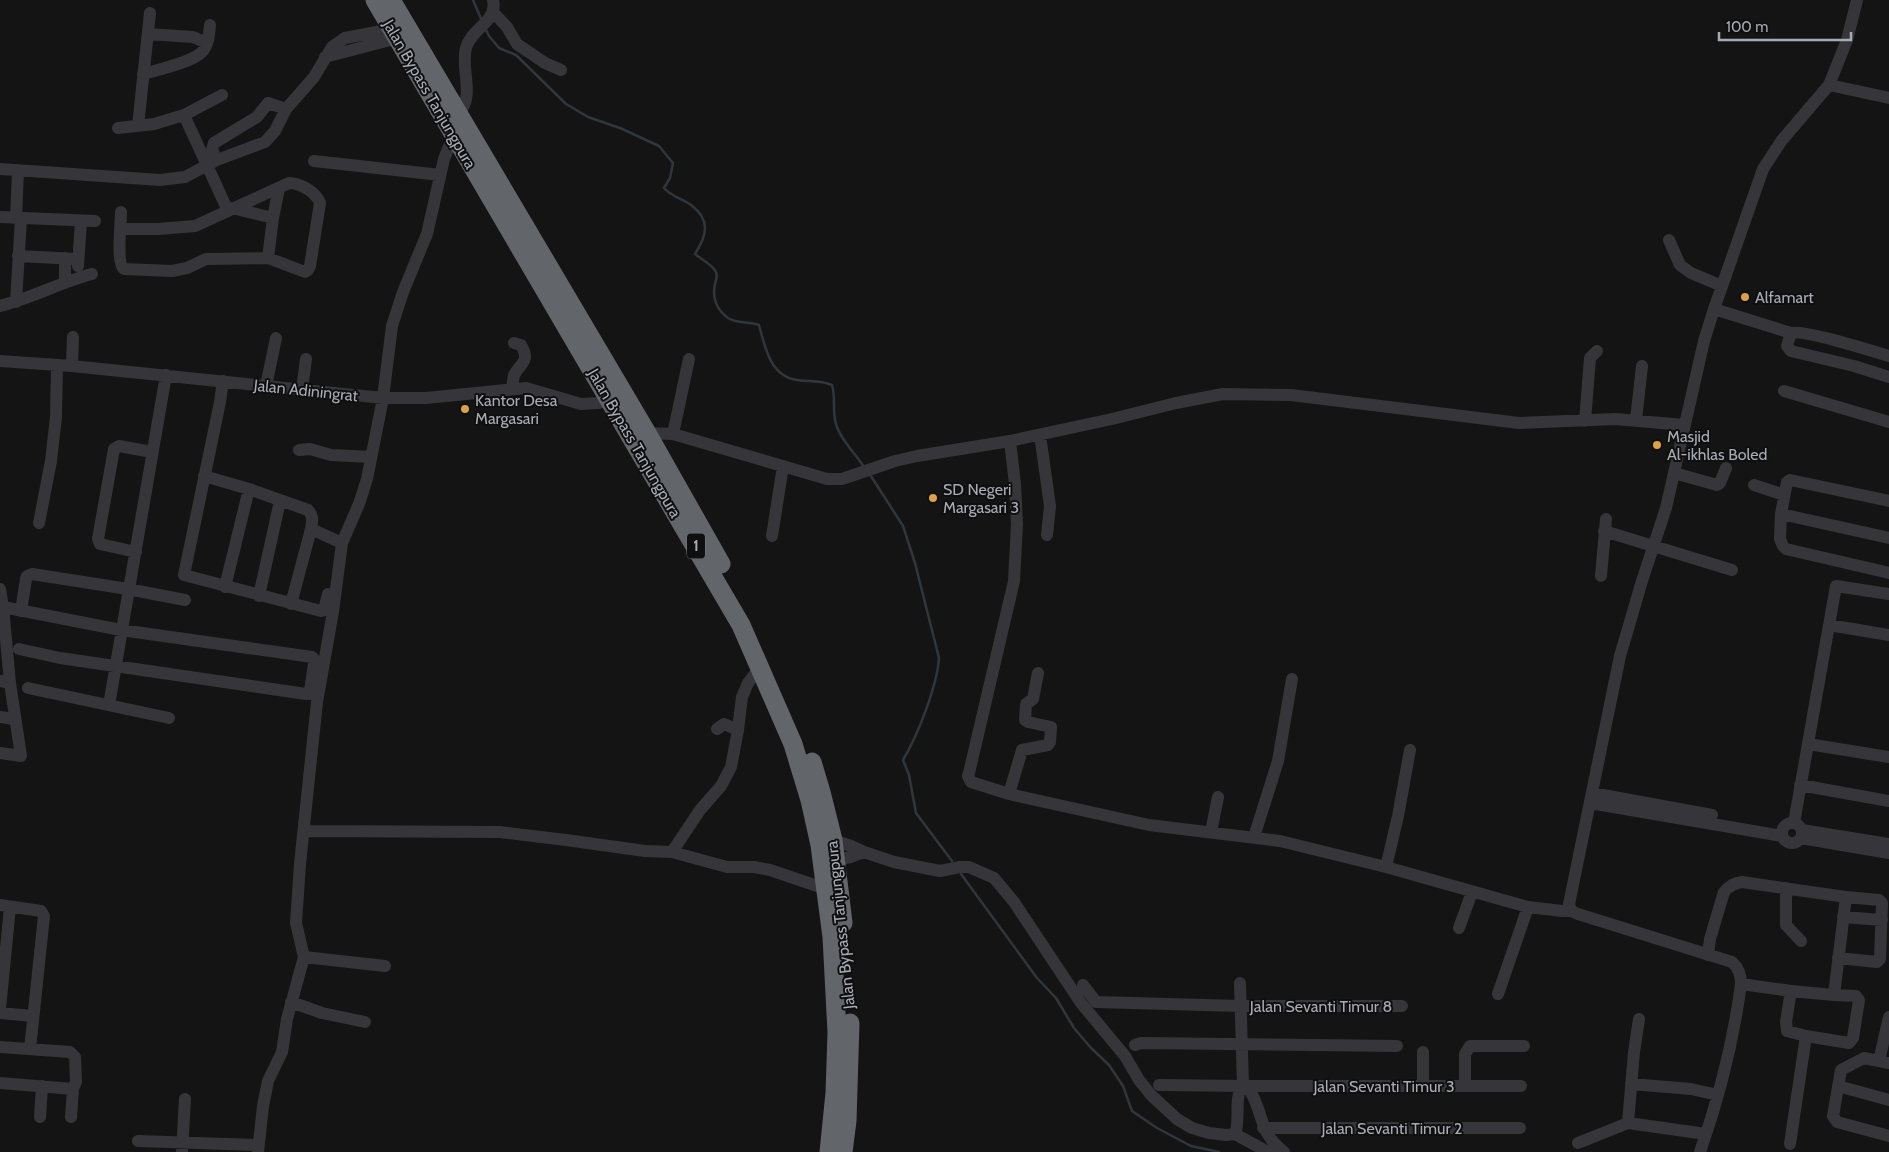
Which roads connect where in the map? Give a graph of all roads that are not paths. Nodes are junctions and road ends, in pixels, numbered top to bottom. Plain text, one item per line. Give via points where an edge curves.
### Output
1 (375, 0) edge
2 (391, 0) edge
3 (1857, 0) edge
4 (492, 10) edge
5 (150, 13) dead end
6 (210, 25) dead end
7 (148, 34) junction
8 (395, 34) junction
9 (207, 43) junction
10 (561, 70) dead end
11 (142, 74) junction
12 (1829, 86) junction
13 (222, 94) dead end
14 (1889, 98) edge
15 (286, 109) junction
16 (458, 114) junction
17 (184, 115) junction
18 (138, 126) junction
19 (118, 128) dead end
20 (454, 134) junction
21 (314, 161) dead end
22 (212, 162) junction
23 (0, 170) edge
24 (18, 171) junction
25 (440, 175) junction
26 (279, 188) junction
27 (230, 210) junction
28 (121, 212) dead end
29 (0, 217) edge
30 (18, 218) junction
31 (273, 218) junction
32 (81, 221) junction
33 (95, 222) dead end
34 (120, 229) junction
35 (1669, 240) dead end
36 (18, 256) junction
37 (65, 258) junction
38 (268, 258) junction
39 (78, 259) junction
40 (92, 274) dead end
41 (78, 278) junction
42 (65, 284) junction
43 (1722, 286) junction
44 (16, 302) junction
45 (0, 306) edge
46 (1714, 309) junction
47 (1791, 333) junction
48 (73, 337) dead end
49 (276, 338) dead end
50 (514, 343) dead end
51 (1597, 352) dead end
52 (1889, 356) edge
53 (306, 359) dead end
54 (689, 359) dead end
55 (0, 361) edge
56 (57, 365) junction
57 (72, 366) junction
58 (1642, 366) dead end
59 (166, 375) junction
60 (1889, 378) edge
61 (227, 382) junction
62 (266, 386) junction
63 (512, 388) junction
64 (302, 390) junction
65 (1784, 391) dead end
66 (383, 398) junction
67 (609, 399) junction
68 (1636, 420) junction
69 (1585, 421) junction
70 (1889, 422) edge
71 (1684, 425) junction
72 (648, 433) junction
73 (673, 434) junction
74 (1040, 435) junction
75 (1010, 442) junction
76 (299, 450) dead end
77 (152, 452) junction
78 (371, 457) junction
79 (783, 466) junction
80 (1726, 468) dead end
81 (1674, 472) junction
82 (208, 478) junction
83 (1754, 484) dead end
84 (249, 490) junction
85 (1784, 495) junction
86 (1889, 501) edge
87 (280, 502) junction
88 (1781, 514) junction
89 (40, 523) dead end
90 (311, 529) junction
91 (1047, 535) dead end
92 (772, 536) dead end
93 (1889, 538) edge
94 (340, 543) junction
95 (1653, 545) junction
96 (136, 552) junction
97 (1732, 570) dead end
98 (1889, 573) edge
99 (1601, 576) dead end
100 (225, 586) junction
101 (0, 589) edge
102 (128, 589) junction
103 (1889, 594) edge
104 (260, 596) junction
105 (185, 600) dead end
106 (2, 604) edge
107 (291, 604) junction
108 (21, 611) junction
109 (1829, 625) junction
110 (121, 630) junction
111 (1889, 635) edge
112 (9, 647) edge
113 (116, 666) junction
114 (760, 667) junction
115 (1038, 673) dead end
116 (1292, 679) dead end
117 (5, 682) edge
118 (28, 688) dead end
119 (109, 704) junction
120 (0, 716) edge
121 (169, 718) dead end
122 (14, 719) junction
123 (717, 729) dead end
124 (738, 730) junction
125 (1808, 744) junction
126 (1410, 750) dead end
127 (0, 753) edge
128 (1889, 757) edge
129 (1800, 785) junction
130 (1009, 794) junction
131 (1218, 797) dead end
132 (1591, 798) junction
133 (1889, 801) edge
134 (304, 831) junction
135 (1792, 831) junction
136 (1211, 832) junction
137 (1254, 837) junction
138 (833, 840) junction
139 (1889, 844) edge
140 (672, 852) junction
141 (864, 852) junction
142 (1889, 853) edge
143 (836, 860) junction
144 (1386, 867) junction
145 (1786, 888) junction
146 (826, 889) junction
147 (1472, 892) junction
148 (1846, 896) junction
149 (5, 906) edge
150 (1528, 907) junction
151 (1571, 910) junction
152 (1843, 916) junction
153 (1882, 920) junction
154 (1459, 928) dead end
155 (1801, 941) dead end
156 (1708, 955) junction
157 (304, 957) junction
158 (1838, 958) junction
159 (385, 966) dead end
160 (1240, 984) dead end
161 (1741, 984) junction
162 (1083, 985) dead end
163 (1791, 991) junction
164 (1498, 994) dead end
165 (1834, 995) junction
166 (291, 1002) junction
167 (1240, 1006) junction
168 (1402, 1006) dead end
169 (0, 1009) edge
170 (0, 1013) edge
171 (33, 1016) junction
172 (1639, 1019) dead end
173 (365, 1022) dead end
174 (1888, 1022) edge
175 (1806, 1036) junction
176 (1242, 1044) junction
177 (1136, 1045) dead end
178 (1397, 1046) dead end
179 (1524, 1046) dead end
180 (0, 1047) edge
181 (30, 1050) junction
182 (1423, 1052) dead end
183 (1884, 1062) edge
184 (0, 1083) edge
185 (1631, 1084) junction
186 (1158, 1085) dead end
187 (42, 1086) junction
188 (1245, 1086) junction
189 (1423, 1086) junction
190 (1465, 1086) junction
191 (1521, 1086) dead end
192 (1838, 1086) junction
193 (73, 1088) junction
194 (1718, 1095) junction
195 (185, 1099) dead end
196 (1889, 1100) edge
197 (40, 1117) dead end
198 (71, 1117) dead end
199 (1628, 1123) junction
200 (1264, 1128) junction
201 (1520, 1128) dead end
202 (1236, 1134) junction
203 (1706, 1134) junction
204 (1889, 1136) edge
205 (138, 1141) dead end
206 (1578, 1143) dead end
207 (1790, 1144) dead end
208 (182, 1147) edge
209 (258, 1148) edge
210 (829, 1152) edge
211 (843, 1152) edge
212 (1268, 1152) edge
213 (1284, 1152) edge
214 (1700, 1152) edge

1 - 8 highway, Jalan Bypass Tanjungpura / 1
2 - 16 highway, Jalan Bypass Tanjungpura / 1
3 - 12 street via 1847,40
4 - 10 street via 517,44
4 - 16 street via 470,37 463,57 467,94
5 - 7 street
6 - 9 street
7 - 9 street via 193,38
7 - 11 street
8 - 15 street via 325,57 314,77
8 - 20 highway, Jalan Bypass Tanjungpura / 1
9 - 11 street via 200,54 177,65
11 - 18 street
12 - 14 street
12 - 43 street via 1782,140 1768,162
13 - 17 street
15 - 22 street via 275,131 264,142
15 - 22 street via 268,103 257,117 214,143
16 - 72 highway, Jalan Bypass Tanjungpura / 1
17 - 18 street
17 - 22 street
18 - 19 street
20 - 25 street
20 - 67 highway, Jalan Bypass Tanjungpura / 1
21 - 25 street
22 - 24 street via 185,176 160,180
22 - 27 street
23 - 24 street
24 - 30 street
25 - 66 street via 427,234 392,326
26 - 27 street
26 - 31 street
26 - 38 street via 293,183 316,195 319,200 311,257 305,272
27 - 31 street
27 - 34 street via 185,228
28 - 34 street
29 - 30 street
30 - 32 street
30 - 36 street
31 - 38 street
32 - 33 street
32 - 39 street
34 - 38 street via 120,264 124,269 172,271 206,259
35 - 43 street via 1680,265
36 - 37 street
36 - 44 street
37 - 39 street
37 - 42 street
39 - 41 street
40 - 41 street
41 - 42 street
42 - 44 street
43 - 46 street
44 - 45 street
46 - 47 street
46 - 71 street
47 - 52 street via 1808,334
47 - 60 street via 1787,346 1791,351
48 - 57 street
49 - 62 street
50 - 63 street via 521,345 525,356 514,376
51 - 69 street via 1590,358
53 - 64 street
54 - 73 street
55 - 56 street, Jalan Adiningrat
56 - 57 street, Jalan Adiningrat
56 - 89 street via 56,417
57 - 59 street, Jalan Adiningrat
58 - 68 street
59 - 61 street, Jalan Adiningrat
59 - 77 street
61 - 62 street, Jalan Adiningrat
61 - 82 street via 220,402
62 - 64 street, Jalan Adiningrat
63 - 66 street, Jalan Adiningrat via 426,398
63 - 67 street, Jalan Adiningrat via 539,390 581,404
64 - 66 street, Jalan Adiningrat
65 - 70 street
66 - 78 street
67 - 114 highway, Jalan Bypass Tanjungpura / 1 via 742,625
68 - 69 street
68 - 71 street
69 - 74 street via 1519,423 1291,395 1223,394
71 - 81 street
72 - 73 street
72 - 138 highway, Jalan Bypass Tanjungpura / 1 via 753,621 806,744
73 - 79 street
74 - 75 street
74 - 91 street via 1050,506
75 - 79 street via 917,456 842,479 827,479
75 - 130 street via 1017,524 1014,581 968,776 971,782
76 - 78 street
77 - 96 street
77 - 96 street via 119,446 114,449 98,539 100,544
78 - 94 street via 359,504
79 - 92 street
80 - 81 street via 1717,485
81 - 95 street
82 - 84 street
82 - 100 street via 189,577
83 - 85 street
84 - 87 street
84 - 100 street
85 - 86 street via 1786,482 1792,480
85 - 88 street
87 - 90 street via 308,510 312,517
87 - 104 street
88 - 93 street
88 - 98 street via 1780,539 1786,549
90 - 94 street
90 - 107 street
94 - 107 street via 324,610 321,612
94 - 134 street via 333,612 317,702
95 - 97 street
95 - 99 street via 1605,525
95 - 132 street via 1620,656
96 - 102 street
100 - 104 street
101 - 106 street
102 - 105 street
102 - 108 street via 28,574
102 - 110 street
103 - 109 street via 1836,586
104 - 107 street
106 - 108 street
106 - 112 street
108 - 110 street
109 - 111 street
109 - 125 street
110 - 113 street
110 - 113 street via 312,657 314,663 309,694
112 - 113 street
112 - 117 street
113 - 119 street
114 - 124 street via 742,697
114 - 146 highway, Jalan Bypass Tanjungpura / 1 via 793,744 810,800
115 - 130 street via 1033,701 1026,704 1025,720 1051,727 1050,742 1022,750
116 - 137 street via 1278,760
117 - 122 street
118 - 119 street
119 - 121 street
120 - 122 street
122 - 127 street via 21,756
123 - 124 street via 724,724
124 - 140 street via 731,767 721,786 700,810
125 - 128 street
125 - 129 street
126 - 144 street
129 - 133 street
129 - 135 street
130 - 136 street via 1150,825
131 - 136 street
132 - 135 street
132 - 151 street via 1569,904
134 - 140 street via 500,832
134 - 157 street via 296,917
135 - 139 street
135 - 142 street
136 - 137 street
137 - 144 street
138 - 141 street
138 - 143 highway, Jalan Bypass Tanjungpura / 1
140 - 146 street via 727,867 770,870
141 - 143 street
141 - 202 street via 933,870 969,867 994,878 1014,902 1081,1003 1125,1056 1151,1095 1192,1128 1209,1133
143 - 211 highway, Jalan Bypass Tanjungpura / 1 via 845,937 850,1032
144 - 147 street
145 - 148 street
145 - 155 street via 1786,925
145 - 156 street via 1742,882 1727,888
146 - 210 highway, Jalan Bypass Tanjungpura / 1 via 837,1032
147 - 150 street
147 - 154 street
148 - 152 street
148 - 153 street via 1879,900
149 - 169 street
149 - 171 street via 41,911 44,916
150 - 151 street
150 - 164 street
151 - 156 street
152 - 153 street
152 - 158 street
153 - 158 street via 1880,961
156 - 161 street via 1735,964
157 - 159 street
157 - 166 street
158 - 165 street
160 - 167 street
161 - 163 street
161 - 194 street via 1732,1042
162 - 167 street, Jalan Sevanti Timur 8 via 1096,1002
163 - 165 street
163 - 175 street via 1786,1029
165 - 175 street via 1859,998 1852,1040 1846,1043
166 - 173 street via 322,1013
166 - 209 street via 282,1052 268,1081 262,1106
167 - 168 street, Jalan Sevanti Timur 8
167 - 176 street
170 - 171 street
171 - 181 street
172 - 185 street
174 - 183 street
175 - 207 street
176 - 177 street
176 - 178 street
176 - 188 street
179 - 190 street via 1470,1046 1465,1054
180 - 181 street
181 - 193 street via 70,1052 75,1057 76,1082
182 - 189 street
183 - 192 street via 1864,1058 1843,1068
184 - 187 street
185 - 194 street via 1691,1089
185 - 199 street
186 - 188 street, Jalan Sevanti Timur 3
187 - 193 street
187 - 197 street
188 - 189 street, Jalan Sevanti Timur 3
188 - 200 street via 1255,1096
188 - 202 street via 1239,1092
189 - 190 street, Jalan Sevanti Timur 3
190 - 191 street, Jalan Sevanti Timur 3
192 - 196 street
192 - 204 street via 1835,1121
193 - 198 street
194 - 203 street
195 - 208 street
199 - 203 street
199 - 206 street
200 - 201 street, Jalan Sevanti Timur 2
200 - 213 street
202 - 212 street
203 - 214 street
205 - 208 street
208 - 209 street

